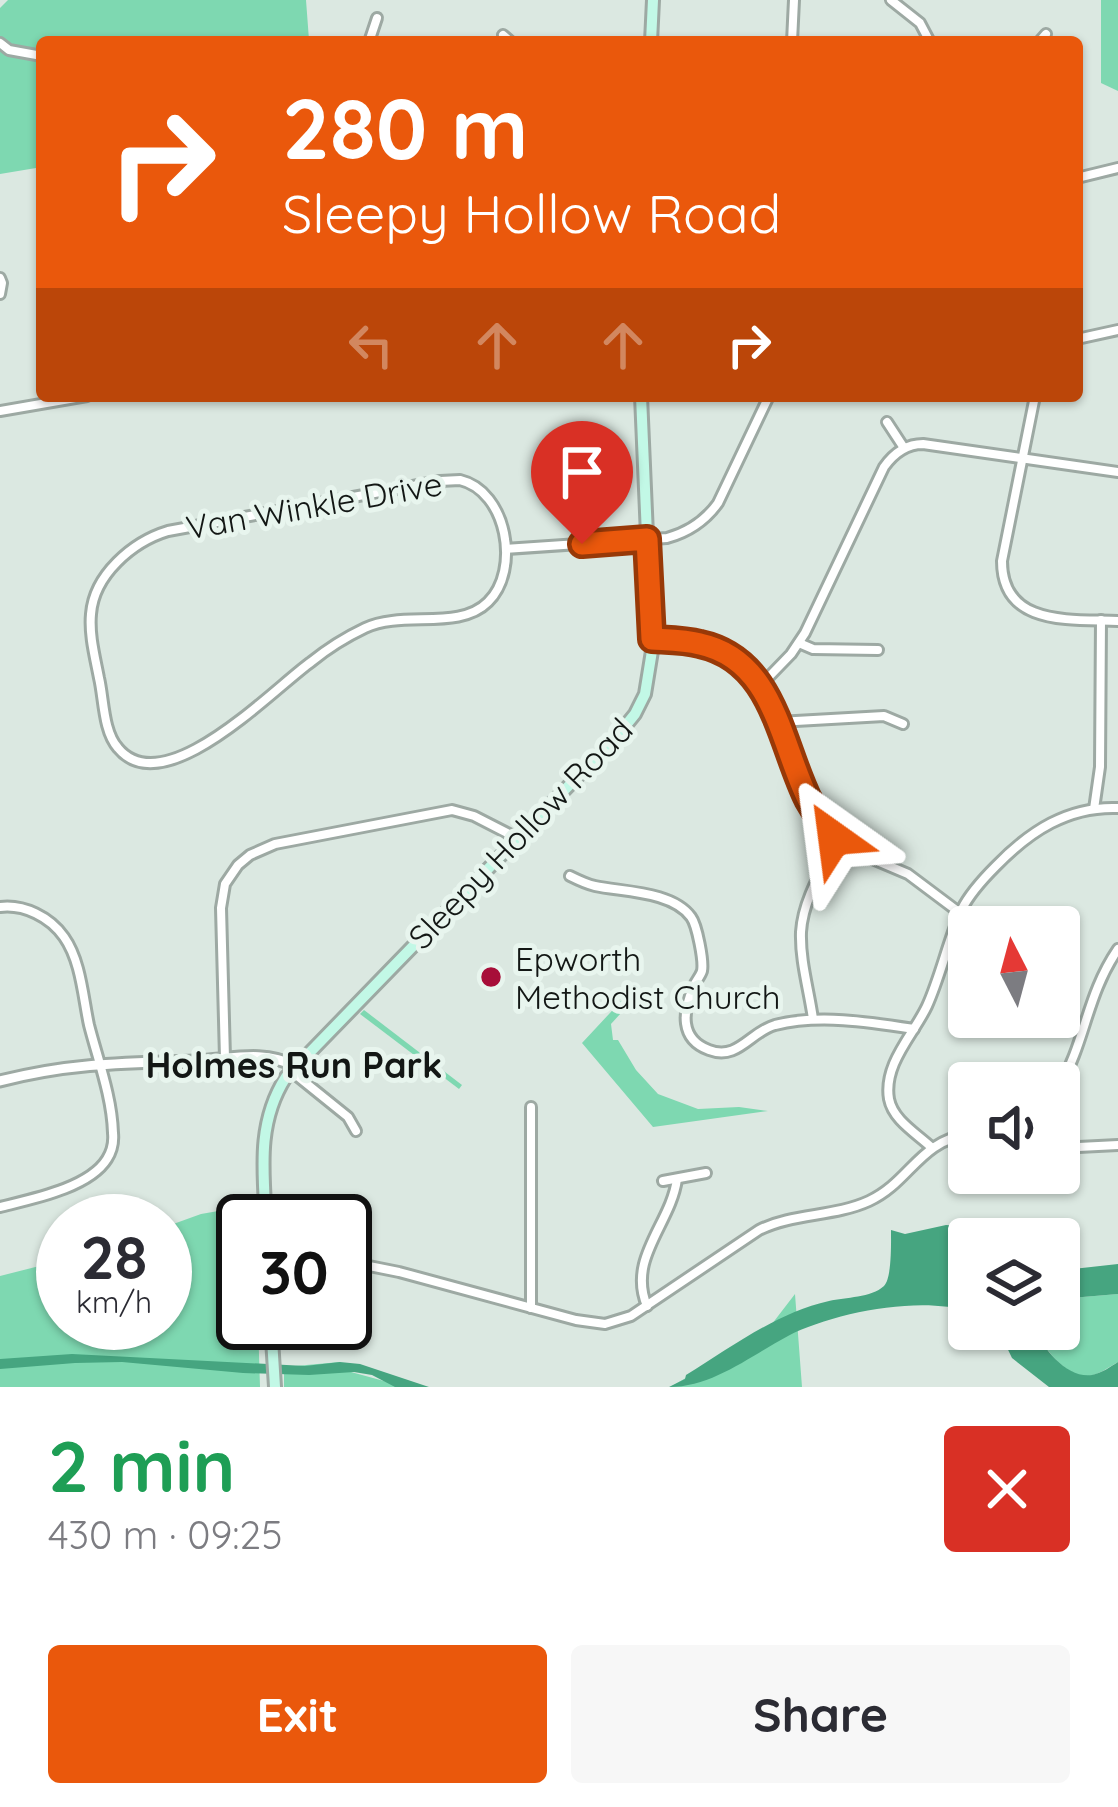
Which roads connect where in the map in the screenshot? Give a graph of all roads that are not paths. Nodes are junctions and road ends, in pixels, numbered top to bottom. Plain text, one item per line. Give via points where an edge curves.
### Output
1 (653, 0) edge
2 (794, 0) edge
3 (891, 0) edge
4 (377, 18) dead end
5 (371, 36) edge
6 (651, 36) edge
7 (792, 36) edge
8 (927, 36) edge
9 (0, 44) edge
10 (36, 55) edge
11 (1118, 168) edge
12 (1083, 177) edge
13 (0, 278) edge
14 (0, 294) edge
15 (1118, 330) edge
16 (1083, 338) edge
17 (54, 402) edge
18 (641, 402) edge
19 (766, 402) edge
20 (1034, 402) edge
21 (0, 412) edge
22 (887, 422) dead end
23 (904, 448) junction
24 (1023, 458) junction
25 (1118, 472) edge
26 (647, 539) junction
27 (506, 549) junction
28 (1101, 620) junction
29 (1118, 621) edge
30 (652, 639) junction
31 (799, 643) junction
32 (878, 650) dead end
33 (761, 685) junction
34 (778, 722) junction
35 (903, 724) dead end
36 (1118, 808) edge
37 (1094, 809) junction
38 (517, 838) junction
39 (837, 841) junction
40 (570, 876) dead end
41 (951, 906) edge
42 (965, 906) edge
43 (0, 907) edge
44 (948, 949) edge
45 (1118, 950) edge
46 (813, 1019) junction
47 (914, 1029) junction
48 (225, 1058) junction
49 (1072, 1062) edge
50 (99, 1063) junction
51 (293, 1068) junction
52 (0, 1081) edge
53 (531, 1107) dead end
54 (356, 1131) dead end
55 (948, 1138) edge
56 (1118, 1145) edge
57 (931, 1147) junction
58 (1080, 1147) edge
59 (706, 1173) dead end
60 (677, 1179) junction
61 (663, 1180) dead end
62 (265, 1194) edge
63 (0, 1207) edge
64 (372, 1267) edge
65 (647, 1306) junction
66 (530, 1308) junction
67 (273, 1350) edge
68 (275, 1386) edge

1 - 6 main road
2 - 7 street
3 - 8 street
4 - 5 street
9 - 10 street
11 - 12 street
13 - 14 street
15 - 16 street
17 - 21 street
18 - 26 main road, Sleepy Hollow Road
19 - 26 street via 712,512 684,532
20 - 24 street
22 - 23 street
23 - 24 street
23 - 31 street via 884,467
24 - 25 street
24 - 28 street via 1002,561 1009,591 1038,615
26 - 27 street
26 - 30 main road, Sleepy Hollow Road
27 - 27 street, Van Winkle Drive via 490,498 451,480 146,539 109,572 92,604 113,742 139,761 191,753 369,626 478,610 497,592
28 - 29 street
28 - 37 street
30 - 33 street via 714,648
30 - 38 main road, Sleepy Hollow Road via 635,714
31 - 32 street
31 - 33 street
33 - 34 street
34 - 35 street via 884,716
34 - 39 street via 808,799
36 - 37 street
37 - 42 street via 1030,834
38 - 48 street via 452,809 275,844 243,860 225,884 221,908
38 - 51 main road, Sleepy Hollow Road
39 - 41 street via 908,874
39 - 46 street via 801,930
40 - 46 street via 645,892 691,917 703,969 683,1015 704,1048 726,1053 773,1025
43 - 50 street via 34,912 66,939
44 - 47 street
45 - 49 street via 1091,998
46 - 47 street
47 - 57 street via 891,1073 890,1103
48 - 50 street
48 - 51 street via 276,1058
50 - 52 street
50 - 63 street via 114,1139 106,1160 80,1183
51 - 54 street
51 - 62 main road, Sleepy Hollow Road via 263,1136
53 - 66 street
55 - 57 street
56 - 58 street
57 - 65 street via 881,1194 770,1225
59 - 60 street
60 - 61 street
60 - 65 street via 644,1262
64 - 66 street
65 - 66 street via 605,1324
67 - 68 main road

